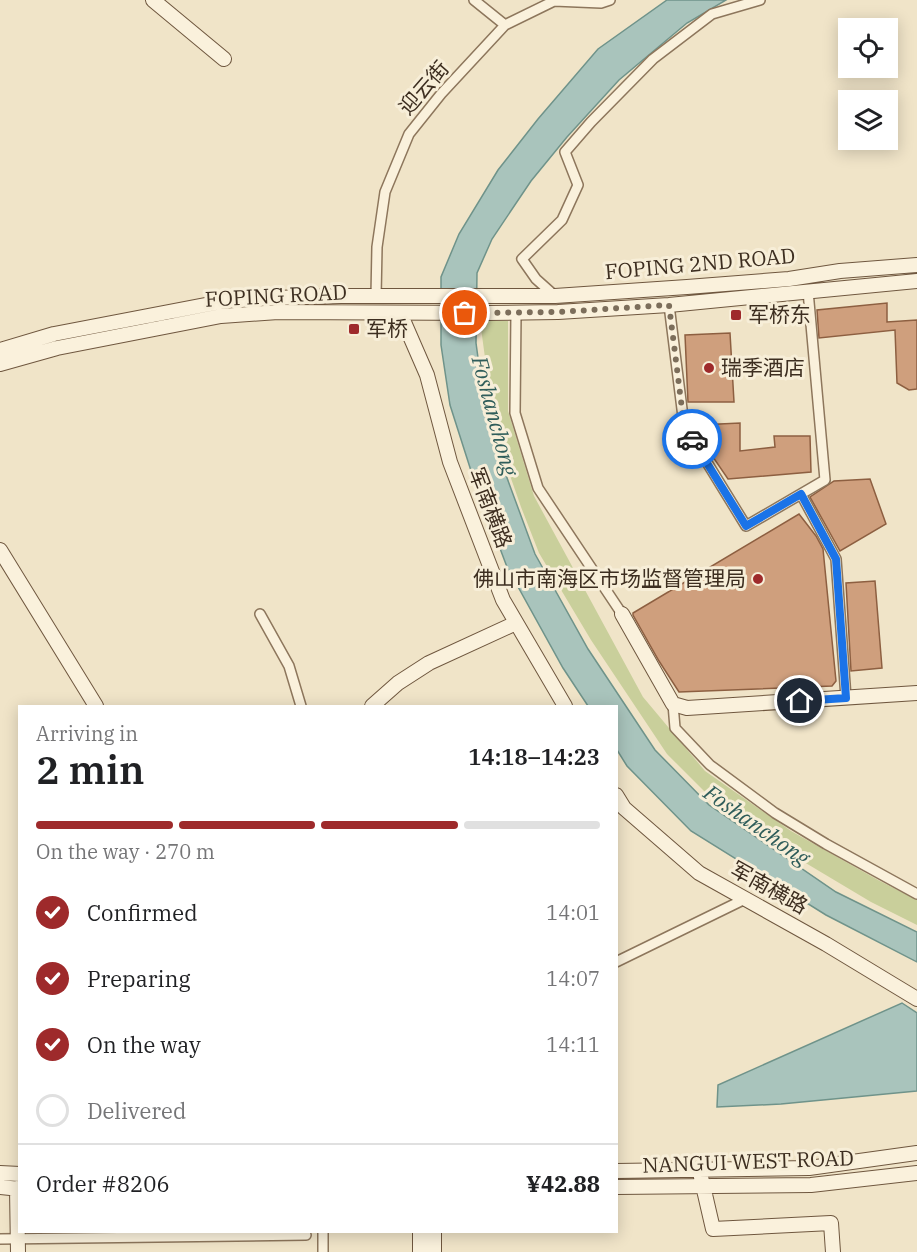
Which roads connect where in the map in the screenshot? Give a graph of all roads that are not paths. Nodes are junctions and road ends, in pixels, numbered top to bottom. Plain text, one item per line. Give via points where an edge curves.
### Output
1 (153, 0) edge
2 (474, 0) edge
3 (610, 0) edge
4 (760, 0) edge
5 (505, 25) junction
6 (224, 59) dead end
7 (917, 265) edge
8 (917, 281) edge
9 (808, 291) junction
10 (375, 296) junction
11 (555, 296) junction
12 (486, 297) joint
13 (669, 305) junction
14 (400, 313) junction
15 (487, 313) joint
16 (516, 313) junction
17 (0, 350) edge
18 (0, 364) edge
19 (801, 494) junction
20 (0, 550) edge
21 (260, 614) dead end
22 (622, 614) joint
23 (516, 623) junction
24 (917, 693) edge
25 (846, 698) junction
26 (673, 704) junction
27 (95, 705) edge
28 (301, 705) edge
29 (373, 705) edge
30 (565, 705) edge
31 (618, 798) edge
32 (917, 894) edge
33 (745, 899) junction
34 (618, 961) edge
35 (917, 999) edge
36 (917, 1154) edge
37 (700, 1169) junction
38 (618, 1171) edge
39 (0, 1173) edge
40 (917, 1173) edge
41 (18, 1174) edge
42 (703, 1186) junction
43 (0, 1187) edge
44 (618, 1187) edge
45 (18, 1189) edge
46 (323, 1233) edge
47 (420, 1233) edge
48 (434, 1233) edge
49 (306, 1235) dead end
50 (0, 1239) edge
51 (18, 1245) edge
52 (323, 1252) edge
53 (420, 1252) edge
54 (434, 1252) edge
55 (833, 1252) edge

1 - 6 main road
2 - 5 street
3 - 5 street, 迎云街 via 554,1
4 - 11 street via 712,14 653,59 565,152 578,186 562,220 522,259
5 - 10 street, 迎云街 via 409,134 385,192
7 - 11 main road, FOPING 2ND ROAD via 778,280
8 - 9 main road, FOPING 2ND ROAD
9 - 13 main road, FOPING 2ND ROAD
9 - 19 street via 825,480
10 - 12 main road, FOPING ROAD
10 - 17 main road, FOPING ROAD via 226,300 54,334
11 - 12 main road, FOPING 2ND ROAD
13 - 16 main road, FOPING 2ND ROAD
13 - 19 street via 684,425 746,526
14 - 15 main road, FOPING ROAD
14 - 18 main road, FOPING ROAD via 278,312 221,316 57,348
14 - 23 main road, 军南横路 via 427,375 450,462 503,600
15 - 16 main road, FOPING 2ND ROAD
16 - 22 street via 515,413 538,488
19 - 25 street via 836,559
20 - 27 main road
21 - 28 street via 289,666
22 - 26 main road
23 - 29 main road via 429,663
23 - 30 main road, 军南横路
24 - 25 main road
25 - 26 main road via 687,708
26 - 32 street via 675,728 710,765 775,813
31 - 33 main road, 军南横路 via 624,808 699,873
33 - 34 street
33 - 35 main road, 军南横路
36 - 37 main road, NANGUI WEST ROAD via 809,1168
37 - 38 main road, NANGUI WEST ROAD
37 - 42 main road
39 - 41 main road
40 - 42 main road, NANGUI WEST ROAD via 812,1185
42 - 44 main road, NANGUI WEST ROAD
42 - 55 main road via 713,1229 831,1223
43 - 45 main road
45 - 51 main road
46 - 52 street
47 - 53 main road
48 - 54 main road
49 - 51 street
50 - 51 street

